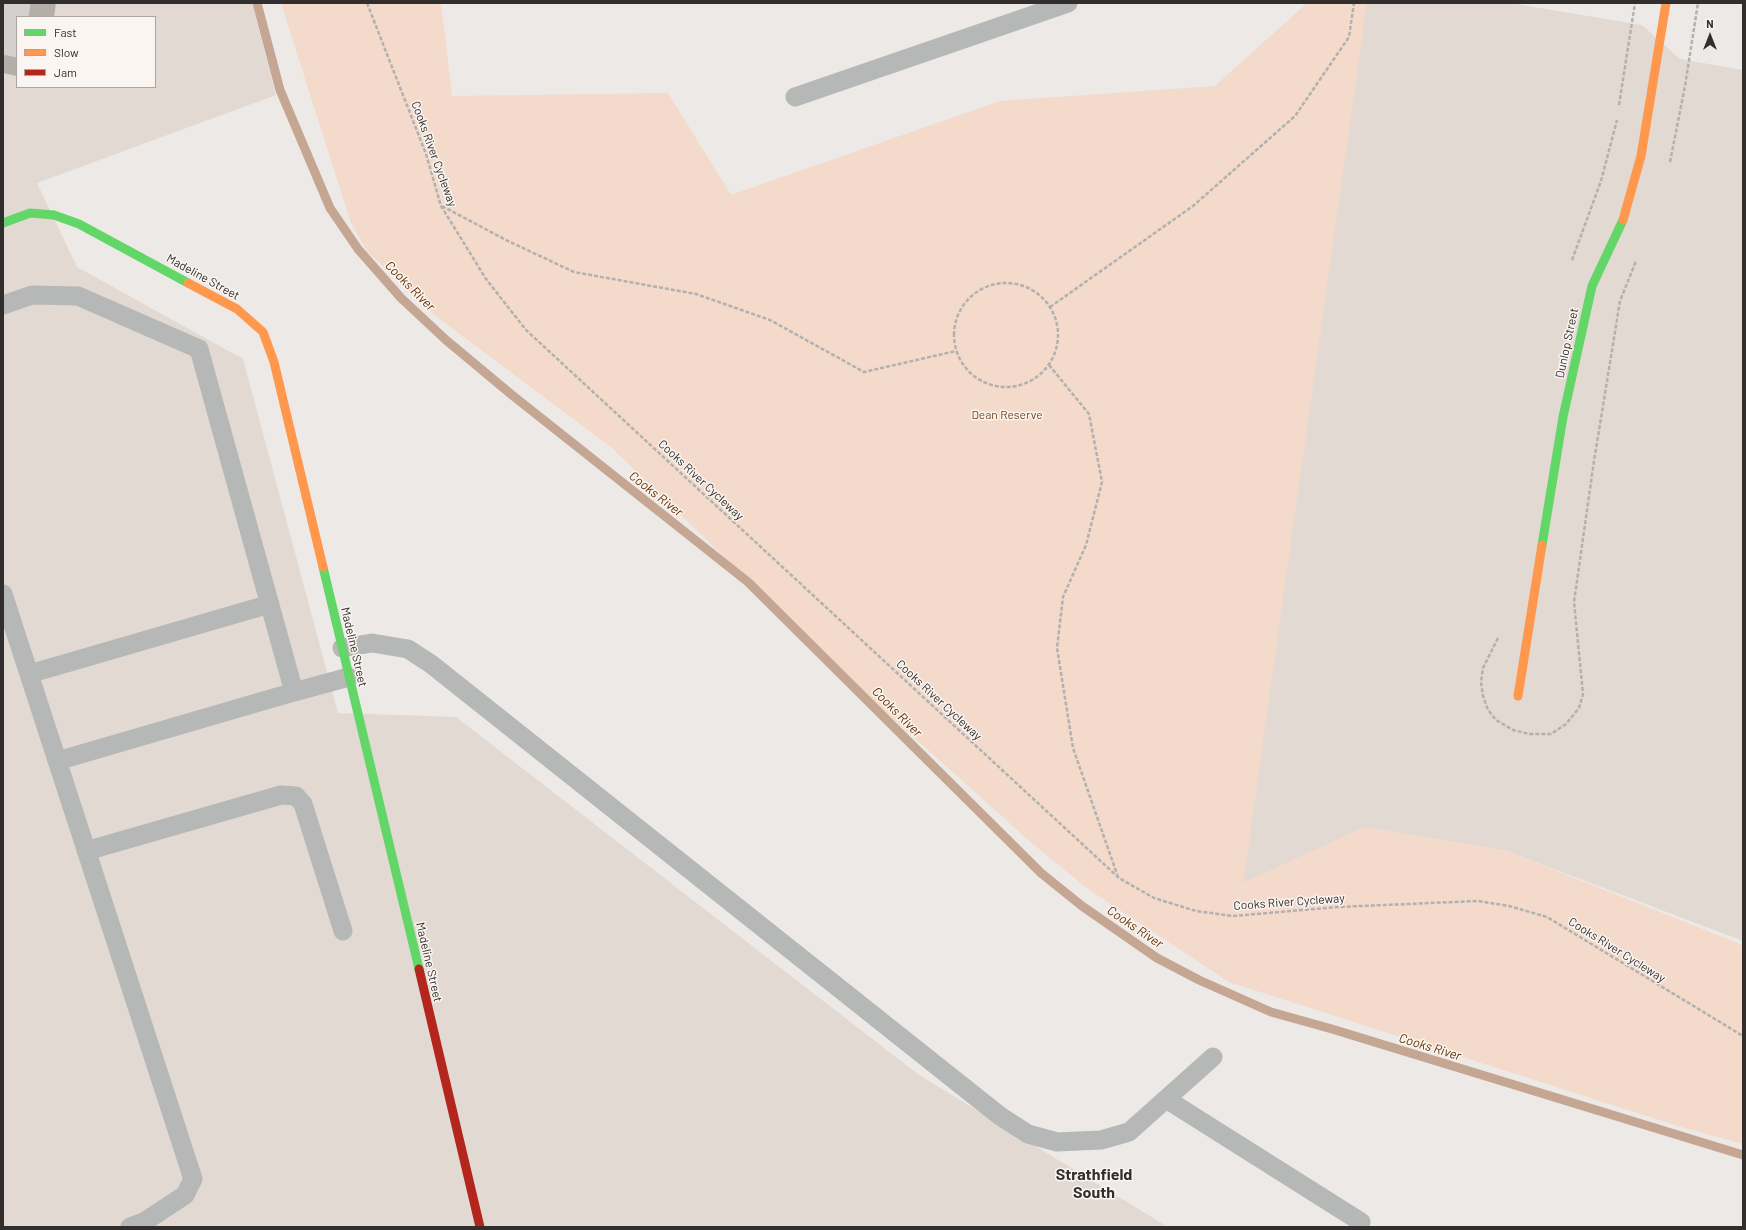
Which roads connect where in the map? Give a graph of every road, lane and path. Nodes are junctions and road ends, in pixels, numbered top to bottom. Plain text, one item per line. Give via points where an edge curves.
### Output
1 (367, 3) edge
2 (1068, 3) edge
3 (1354, 3) edge
4 (1666, 3) edge
5 (795, 97) dead end
6 (441, 206) junction
7 (3, 223) edge
8 (3, 305) edge
9 (1050, 307) junction
10 (956, 351) junction
11 (1049, 365) junction
12 (3, 594) edge
13 (270, 604) junction
14 (342, 648) junction
15 (29, 674) junction
16 (349, 677) junction
17 (294, 692) junction
18 (1518, 696) dead end
19 (57, 761) junction
20 (86, 851) junction
21 (1119, 878) junction
22 (343, 931) dead end
23 (1743, 1036) edge
24 (1213, 1057) dead end
25 (1166, 1100) junction
26 (1361, 1222) dead end
27 (130, 1227) edge
28 (480, 1227) edge

1 - 6 path, Cooks River Cycleway via 426,154
2 - 5 lane
3 - 9 path via 1349,37 1295,116 1193,206
4 - 18 street, Dunlop Street via 1641,156 1626,214 1592,286 1565,409
6 - 10 path via 574,272 696,294 770,320 864,372
6 - 21 path, Cooks River Cycleway via 486,279 526,330
7 - 14 street, Madeline Street via 30,213 54,215 79,224 237,309 263,332 274,362
8 - 13 lane via 32,295 78,296 198,349
9 - 10 path via 1039,294 1025,286 1008,283 991,285 976,292 964,304 956,318
9 - 11 path via 1056,321 1058,336 1056,351
10 - 11 path via 964,366 990,385 1006,387 1023,384
11 - 21 path via 1088,414 1102,482 1086,545 1063,597 1057,648 1073,748
12 - 15 lane
13 - 15 lane
13 - 17 lane
14 - 16 street, Madeline Street
14 - 25 lane via 372,643 408,649 431,664 1000,1116 1028,1134 1057,1142 1101,1140 1129,1132
15 - 19 lane
16 - 17 lane
16 - 28 street, Madeline Street
17 - 19 lane
19 - 20 lane
20 - 22 lane via 281,795 296,796 302,804
20 - 27 lane via 193,1180 185,1195 144,1222
21 - 23 path, Cooks River Cycleway via 1154,898 1196,911 1233,916 1338,906 1478,901 1509,906 1547,917
24 - 25 lane
25 - 26 lane

